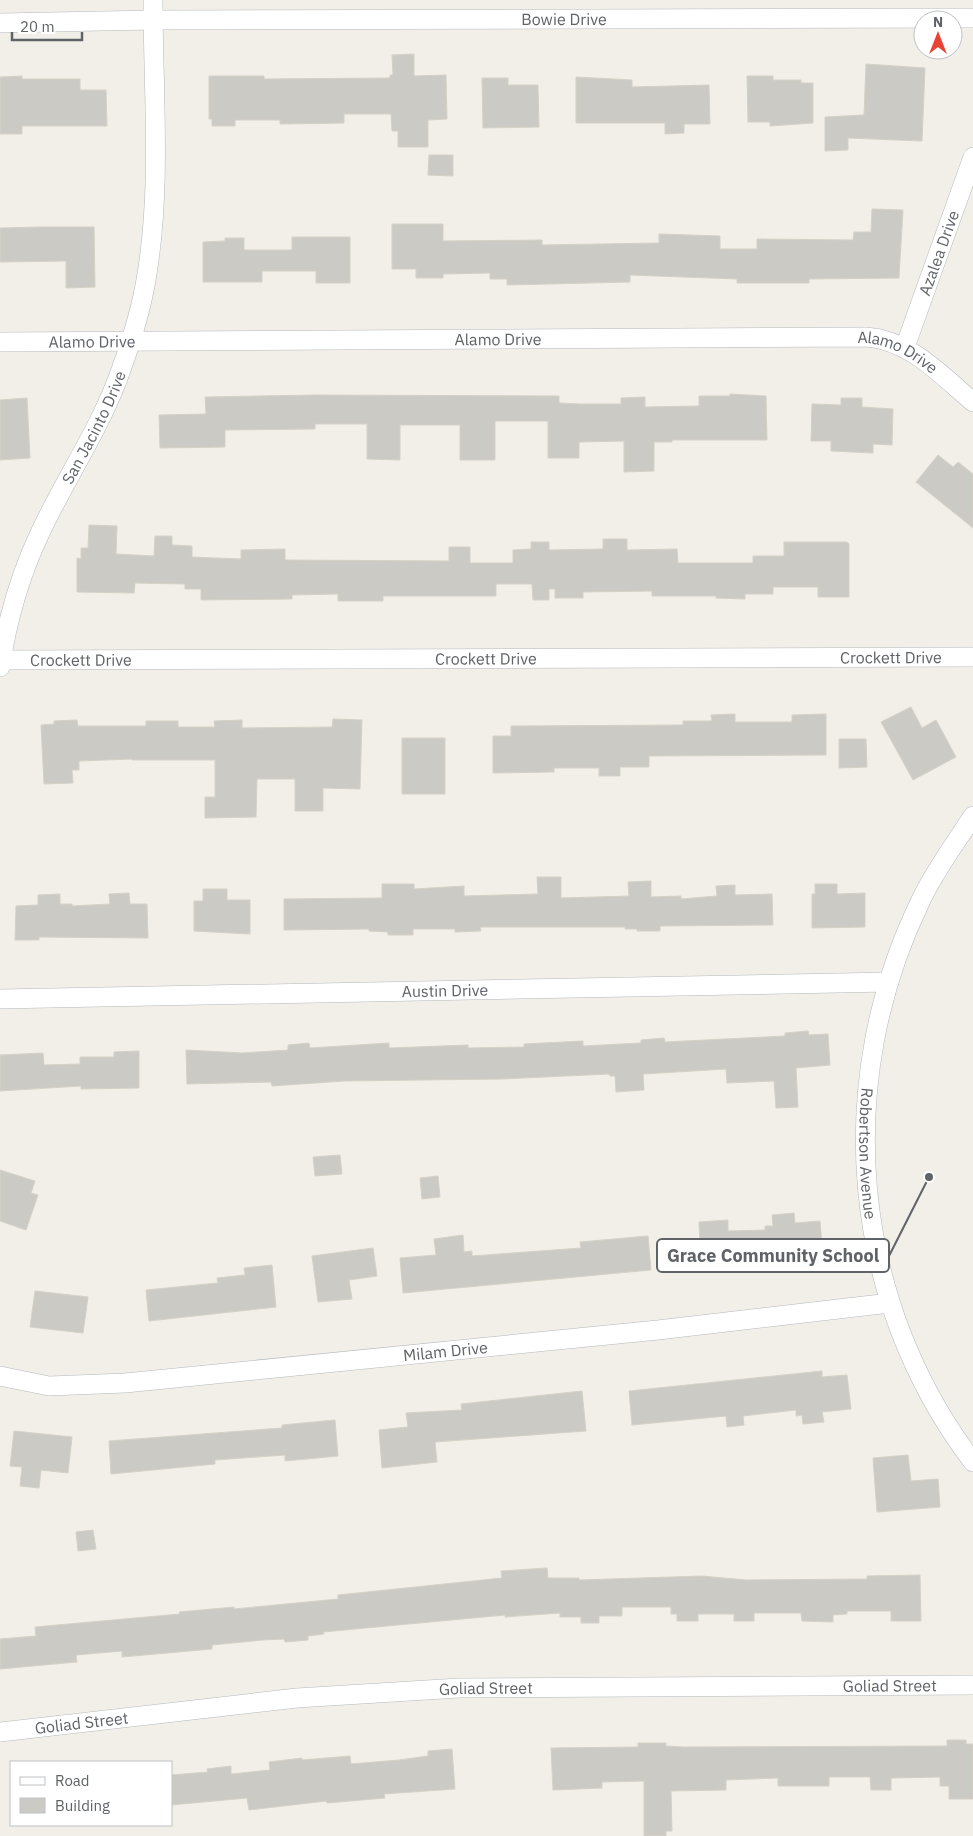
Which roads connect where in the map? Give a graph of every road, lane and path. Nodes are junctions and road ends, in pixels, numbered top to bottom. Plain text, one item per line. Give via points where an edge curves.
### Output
1 (153, 0) edge
2 (973, 18) edge
3 (153, 20) junction
4 (0, 23) edge
5 (973, 158) edge
6 (0, 342) edge
7 (130, 342) junction
8 (906, 347) junction
9 (973, 402) edge
10 (973, 657) edge
11 (0, 662) edge
12 (973, 816) edge
13 (889, 982) junction
14 (0, 999) edge
15 (890, 1303) junction
16 (0, 1376) edge
17 (973, 1462) edge
18 (973, 1685) edge
19 (0, 1732) edge

1 - 3 street, San Jacinto Drive
2 - 3 street, Bowie Drive
3 - 4 street, Bowie Drive
3 - 7 street, San Jacinto Drive via 153,217 146,280
5 - 8 street, Azalea Drive
6 - 7 street, Alamo Drive
7 - 8 street, Alamo Drive via 866,336
7 - 11 street, San Jacinto Drive via 104,412 32,551 16,597
8 - 9 street, Alamo Drive
10 - 11 street, Crockett Drive
12 - 13 street, Robertson Avenue via 922,898
13 - 14 street, Austin Drive
13 - 15 street, Robertson Avenue via 871,1062 865,1138 872,1227
15 - 16 street, Milam Drive via 658,1330 125,1382 49,1386
15 - 17 street, Robertson Avenue via 922,1385
18 - 19 street, Goliad Street via 459,1688 297,1698

